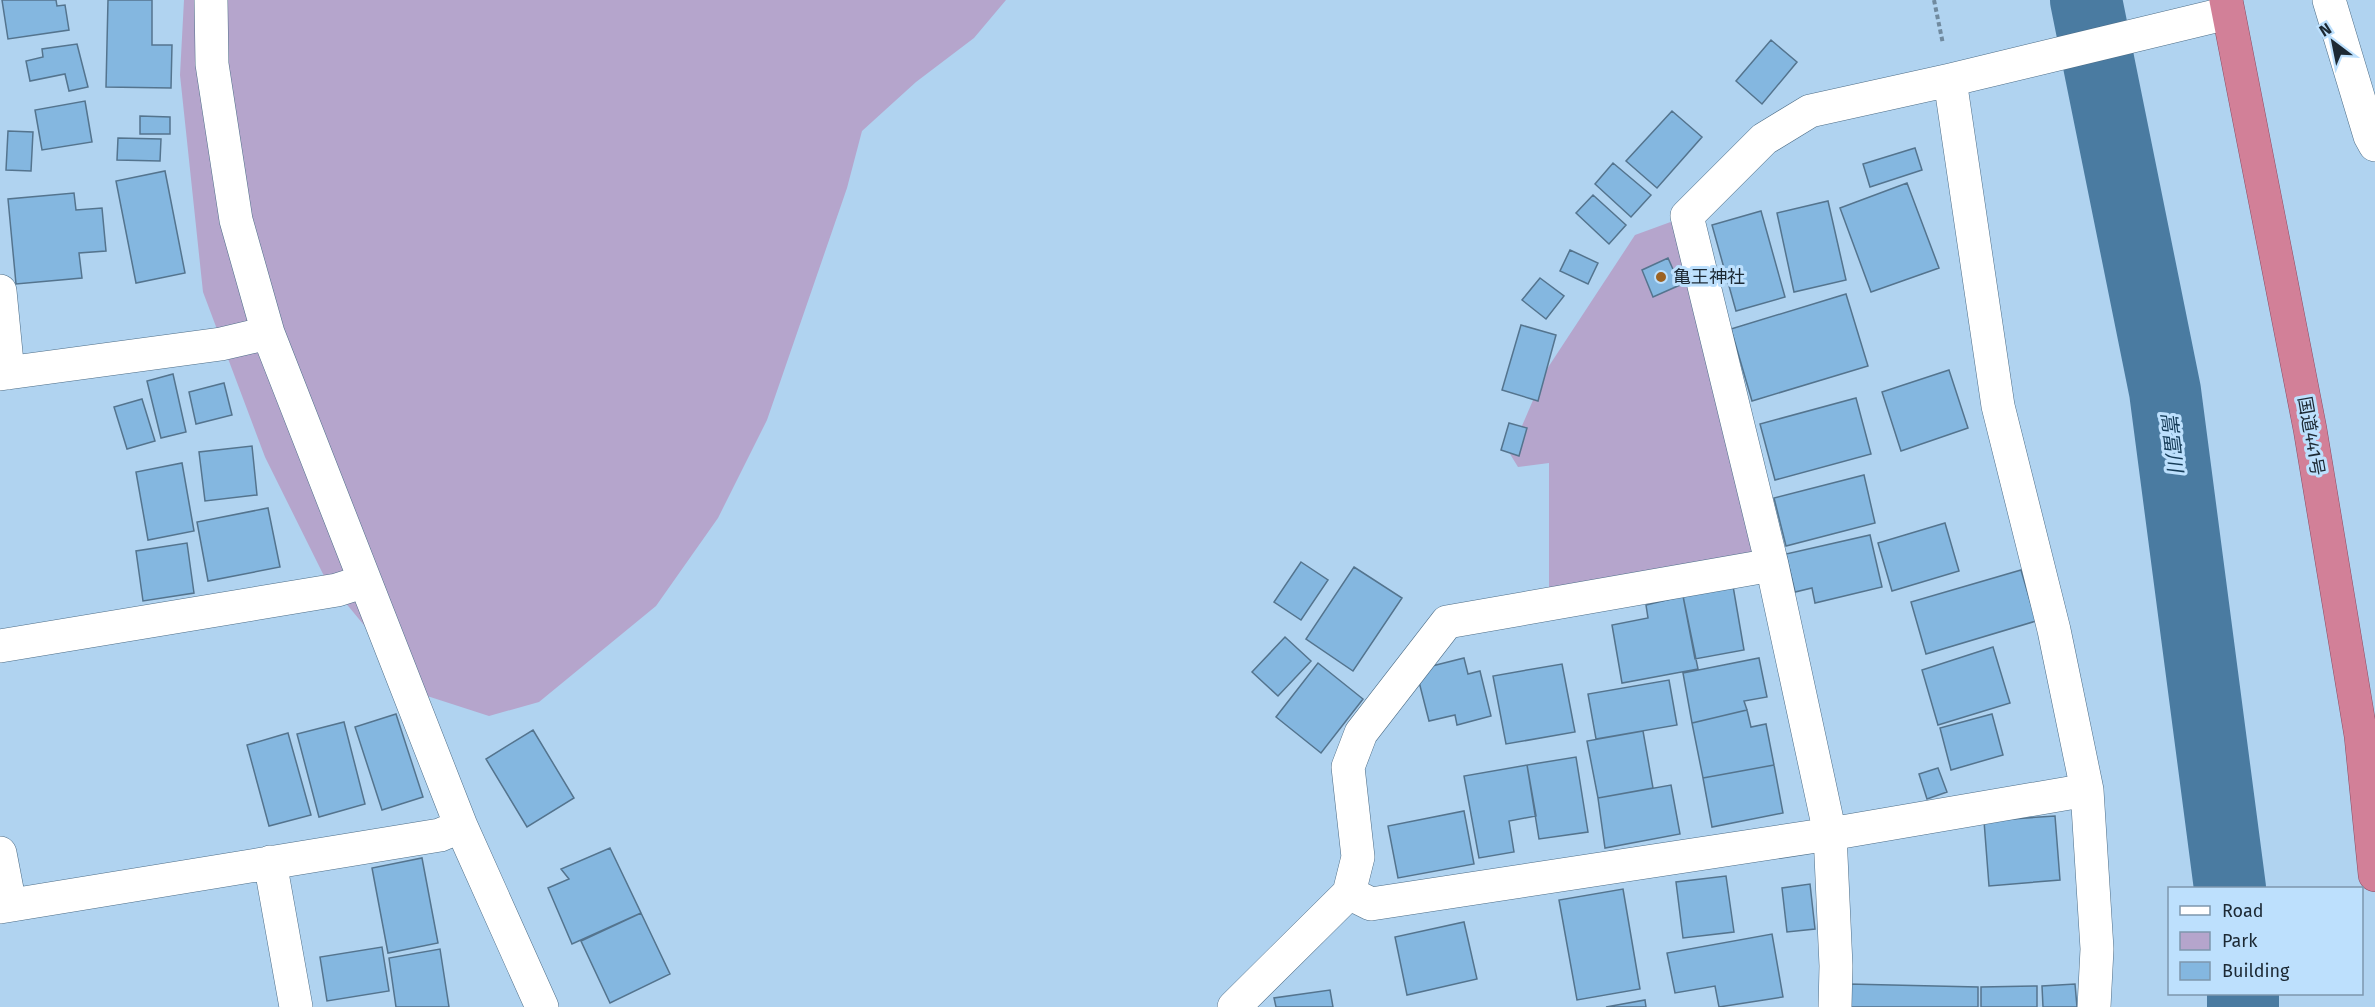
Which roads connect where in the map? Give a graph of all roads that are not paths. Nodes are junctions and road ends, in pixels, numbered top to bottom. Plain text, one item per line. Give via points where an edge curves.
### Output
1 (211, 0) edge
2 (2329, 0) edge
3 (2227, 6) edge
4 (1950, 80) junction
5 (2375, 145) edge
6 (0, 291) edge
7 (268, 333) junction
8 (4, 374) edge
9 (1772, 565) junction
10 (364, 580) junction
11 (0, 646) edge
12 (2087, 790) junction
13 (461, 826) junction
14 (1830, 834) junction
15 (0, 853) edge
16 (270, 862) junction
17 (2375, 874) edge
18 (1349, 893) junction
19 (5, 906) edge
20 (296, 1007) edge
21 (542, 1007) edge
22 (1234, 1007) edge
23 (1835, 1007) edge
24 (2094, 1007) edge

1 - 7 street via 212,64 236,220
2 - 5 street
3 - 4 street via 2188,21
3 - 17 highway, 国道441号 via 2310,429 2361,736
4 - 9 street via 1810,111 1764,139 1687,216
4 - 12 street via 1998,406 2054,630
6 - 8 street
7 - 8 street via 221,344
7 - 10 street
9 - 14 street
9 - 18 street via 1447,622 1361,733 1348,767 1358,857
10 - 11 street via 337,590
10 - 13 street
12 - 14 street
12 - 24 street via 2097,949
13 - 16 street via 440,835
13 - 21 street
14 - 18 street via 1371,904
14 - 23 street
15 - 19 street
16 - 19 street
16 - 20 street
18 - 22 street

